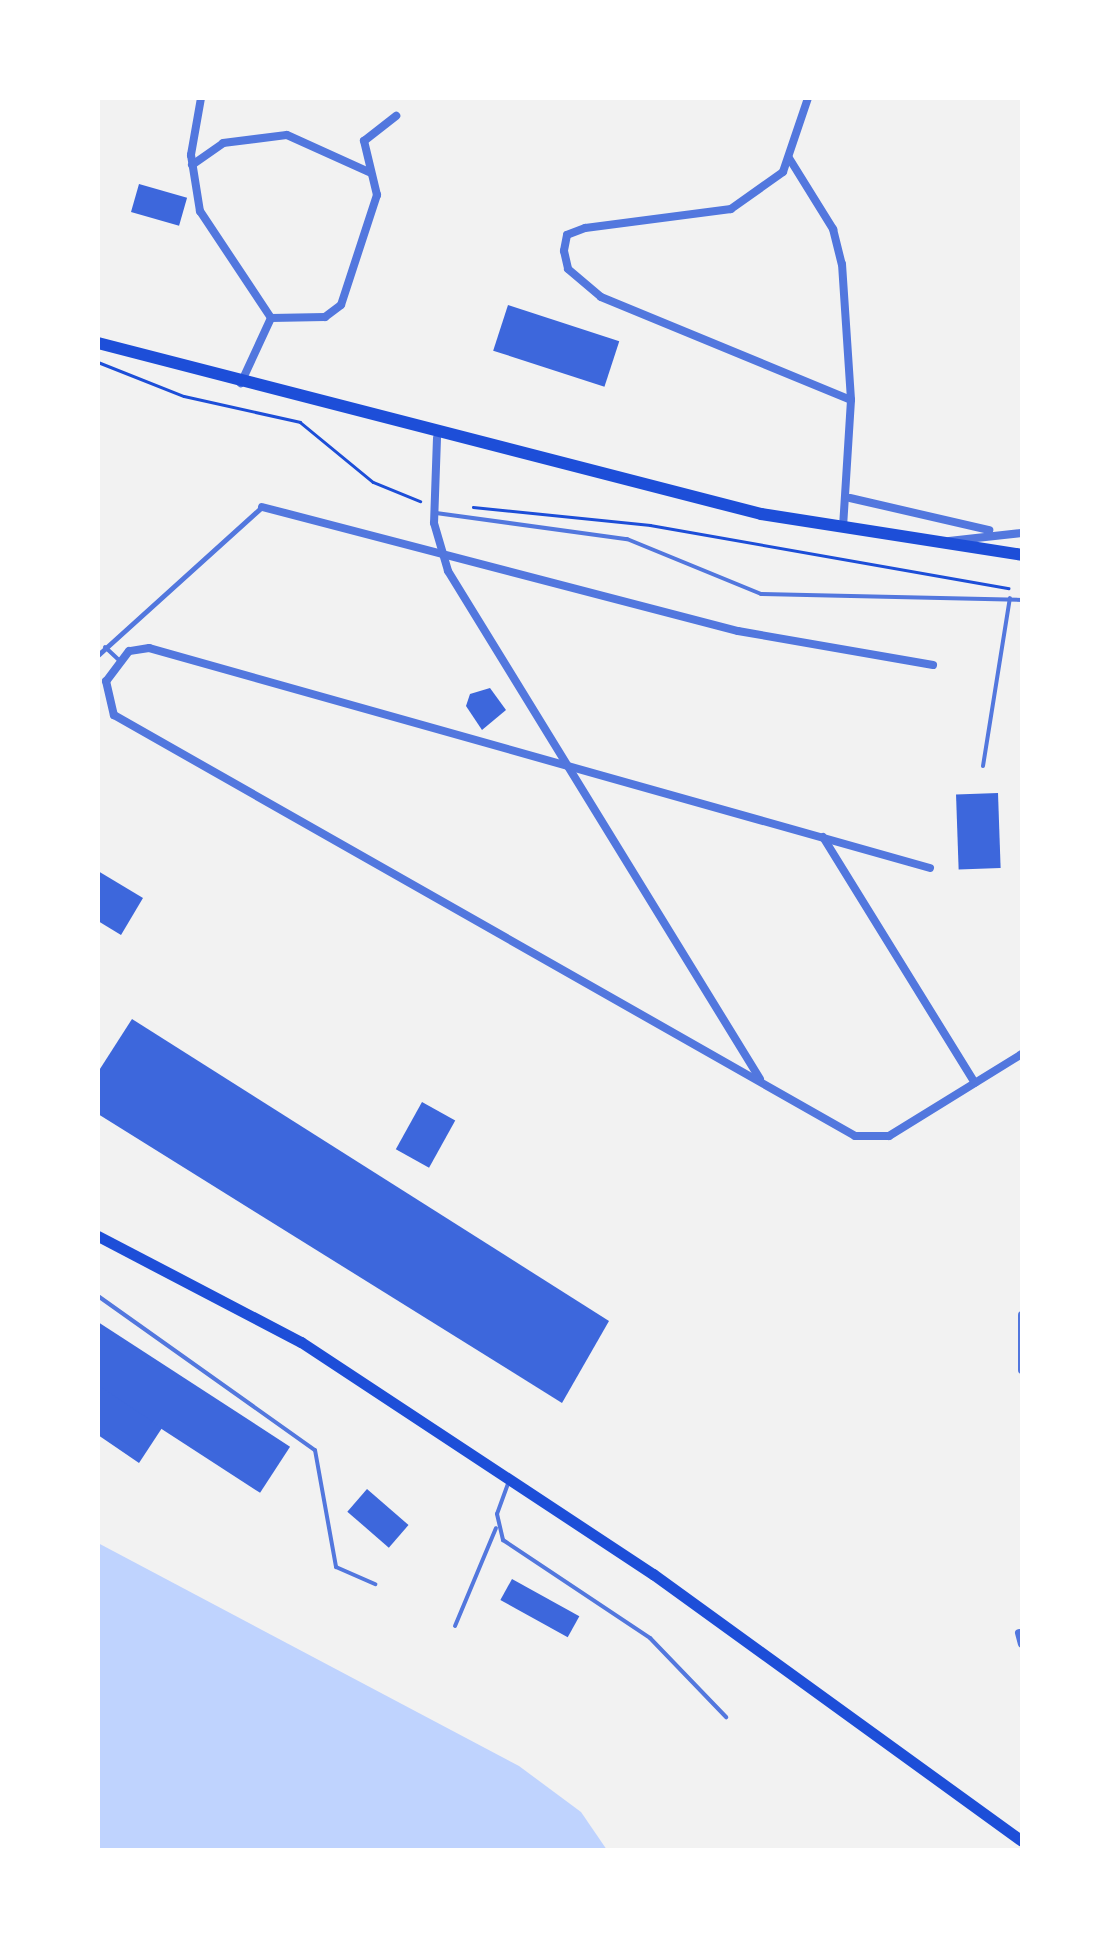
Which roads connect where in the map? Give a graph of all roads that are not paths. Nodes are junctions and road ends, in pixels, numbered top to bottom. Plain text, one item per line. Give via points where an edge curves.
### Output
1 (200, 98) edge
2 (808, 98) edge
3 (396, 116) dead end
4 (789, 158) junction
5 (192, 165) junction
6 (372, 173) junction
7 (271, 318) junction
8 (98, 343) edge
9 (241, 383) junction
10 (851, 400) junction
11 (437, 438) junction
12 (850, 498) junction
13 (262, 508) joint
14 (434, 513) junction
15 (843, 528) junction
16 (990, 530) junction
17 (1022, 533) edge
18 (946, 543) junction
19 (440, 555) junction
20 (1022, 555) edge
21 (1010, 598) junction
22 (1022, 600) edge
23 (105, 646) junction
24 (98, 655) edge
25 (119, 660) junction
26 (932, 665) dead end
27 (567, 765) junction
28 (983, 766) dead end
29 (822, 837) junction
30 (930, 868) dead end
31 (1022, 1054) edge
32 (762, 1083) junction
33 (975, 1084) junction
34 (98, 1236) edge
35 (98, 1296) edge
36 (1022, 1314) edge
37 (1022, 1370) edge
38 (509, 1481) junction
39 (496, 1528) junction
40 (375, 1584) dead end
41 (455, 1626) dead end
42 (1018, 1633) dead end
43 (1022, 1644) edge
44 (726, 1717) dead end
45 (1022, 1841) edge

1 - 5 street
2 - 4 street
3 - 6 street via 364,141
4 - 10 street via 833,229
4 - 10 street via 731,209 567,235 568,269 601,296
5 - 6 street via 223,143 287,136
5 - 7 street via 200,212
6 - 7 street via 376,196 341,305 325,317
7 - 9 street
8 - 9 highway
9 - 11 highway
10 - 12 street
11 - 14 street
11 - 15 highway
12 - 15 street
12 - 16 street
13 - 19 street
13 - 23 street
14 - 19 street
14 - 21 lane via 627,539 761,594
15 - 18 highway
16 - 17 street
16 - 18 street
18 - 20 highway
19 - 26 street via 738,631
19 - 27 street
21 - 22 lane
21 - 28 lane
23 - 24 street
23 - 25 lane
25 - 27 street via 149,648
25 - 32 street via 103,694 114,715
27 - 29 street
27 - 32 street
29 - 30 street
29 - 33 street
31 - 33 street
32 - 33 street via 872,1139
34 - 38 main road via 228,1297
35 - 40 lane via 315,1450 336,1567
36 - 37 street
38 - 39 lane
38 - 45 main road
39 - 41 lane
39 - 44 lane via 650,1638
42 - 43 street

